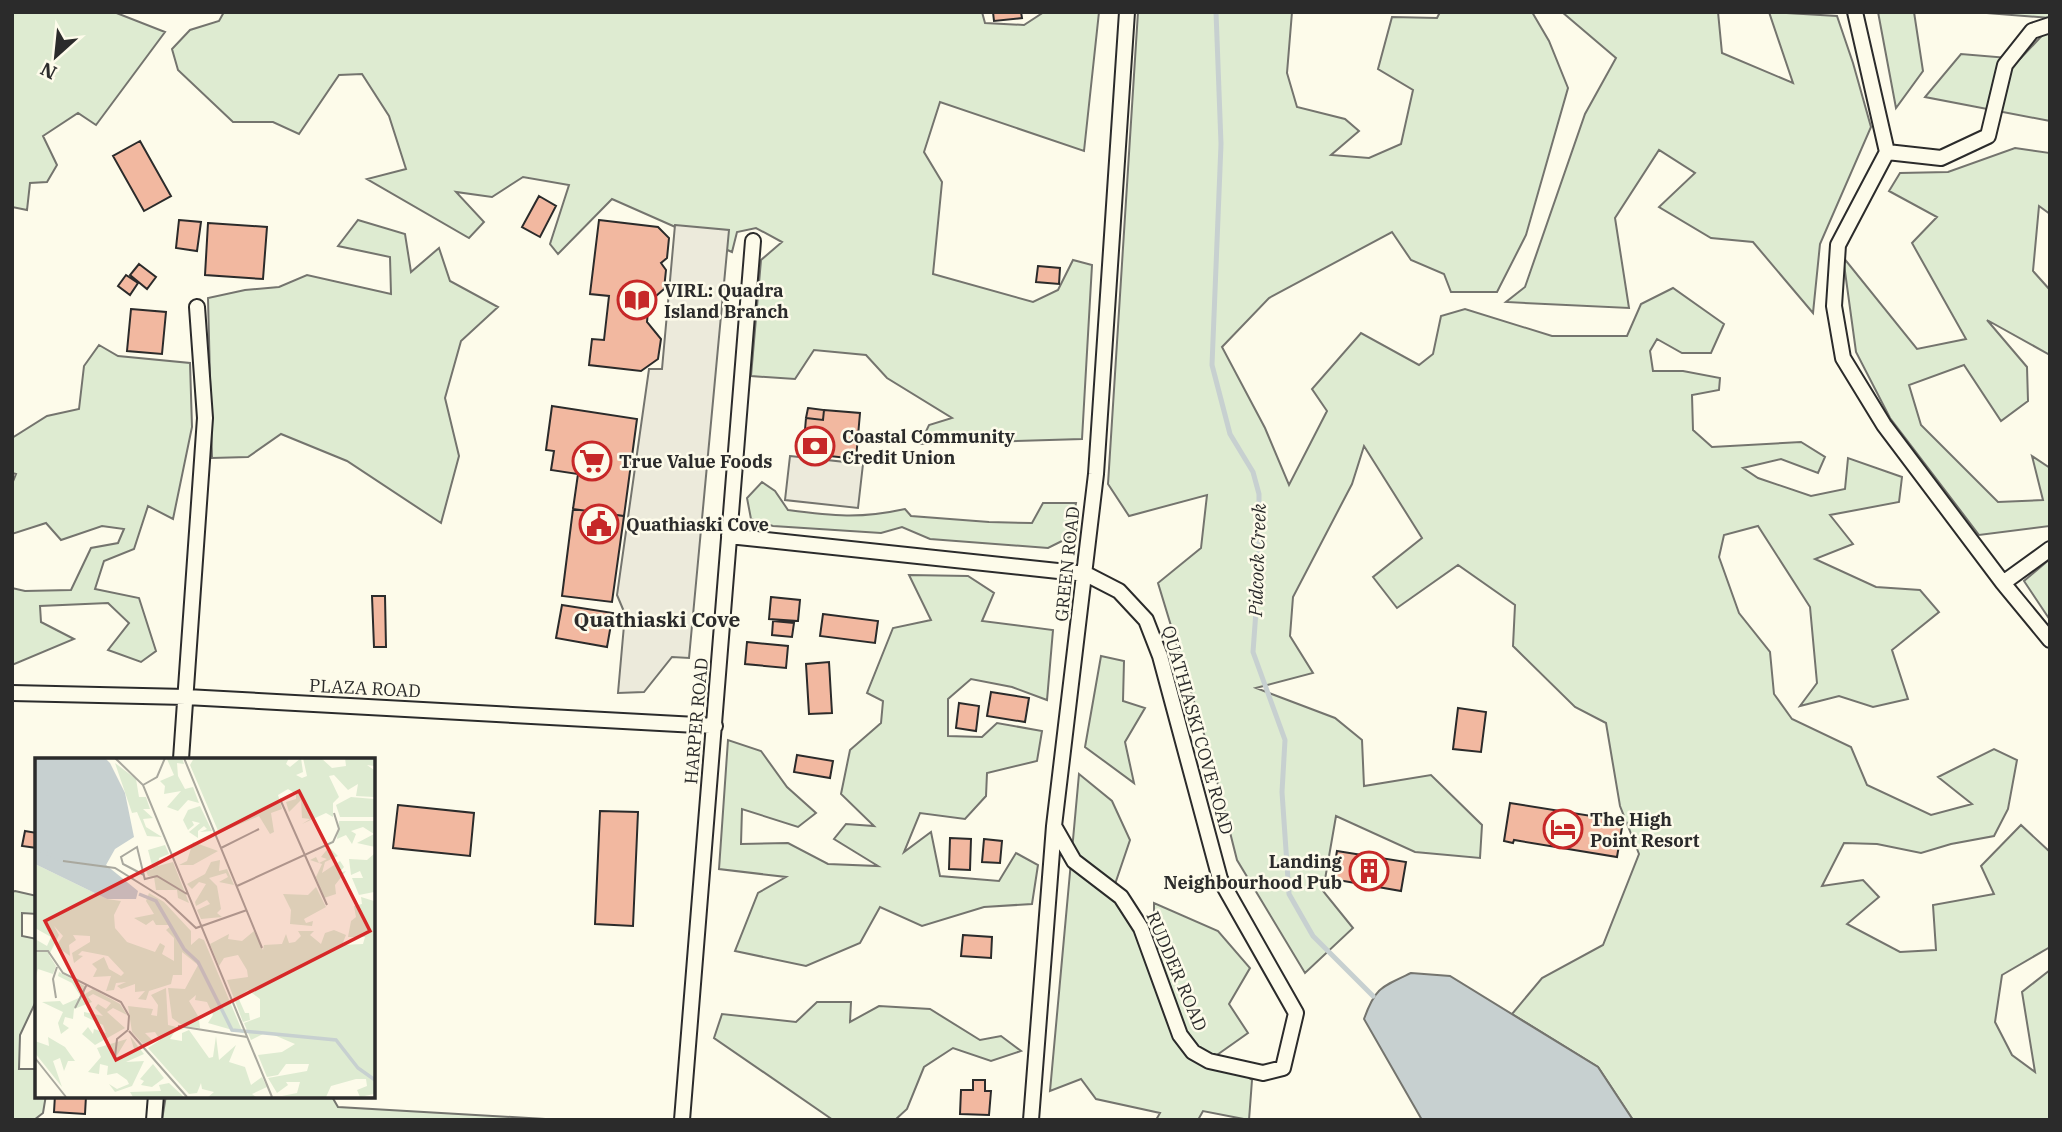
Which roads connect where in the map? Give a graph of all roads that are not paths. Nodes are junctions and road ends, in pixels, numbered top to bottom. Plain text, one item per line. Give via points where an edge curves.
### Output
1 (1127, 12) edge
2 (1855, 12) edge
3 (2050, 25) edge
4 (1887, 152) junction
5 (753, 241) dead end
6 (197, 307) dead end
7 (729, 536) junction
8 (2050, 549) edge
9 (1086, 574) junction
10 (2003, 583) junction
11 (2050, 640) edge
12 (12, 693) edge
13 (186, 697) junction
14 (715, 726) junction
15 (181, 758) edge
16 (1054, 826) junction
17 (1296, 1013) joint
18 (156, 1097) edge
19 (154, 1120) edge
20 (682, 1120) edge
21 (1031, 1120) edge

1 - 9 street, GREEN ROAD
2 - 4 street
3 - 4 street via 2032,31 2005,65 1988,136 1941,158
4 - 10 street via 1838,246 1834,306 1843,358 1884,425
5 - 7 street, HARPER ROAD
6 - 13 street via 205,418
7 - 9 street, QUATHIASKI COVE ROAD
7 - 14 street, HARPER ROAD
8 - 10 street
9 - 16 street, GREEN ROAD
9 - 17 street, QUATHIASKI COVE ROAD via 1119,592 1146,620 1160,656 1220,879
10 - 11 street
12 - 13 street, PLAZA ROAD
13 - 14 street, PLAZA ROAD
13 - 15 street
14 - 20 street, HARPER ROAD
16 - 17 street, RUDDER ROAD via 1074,861 1121,897 1141,928 1180,1035 1194,1052 1209,1061 1274,1072 1283,1068
16 - 21 street, GREEN ROAD
18 - 19 street

